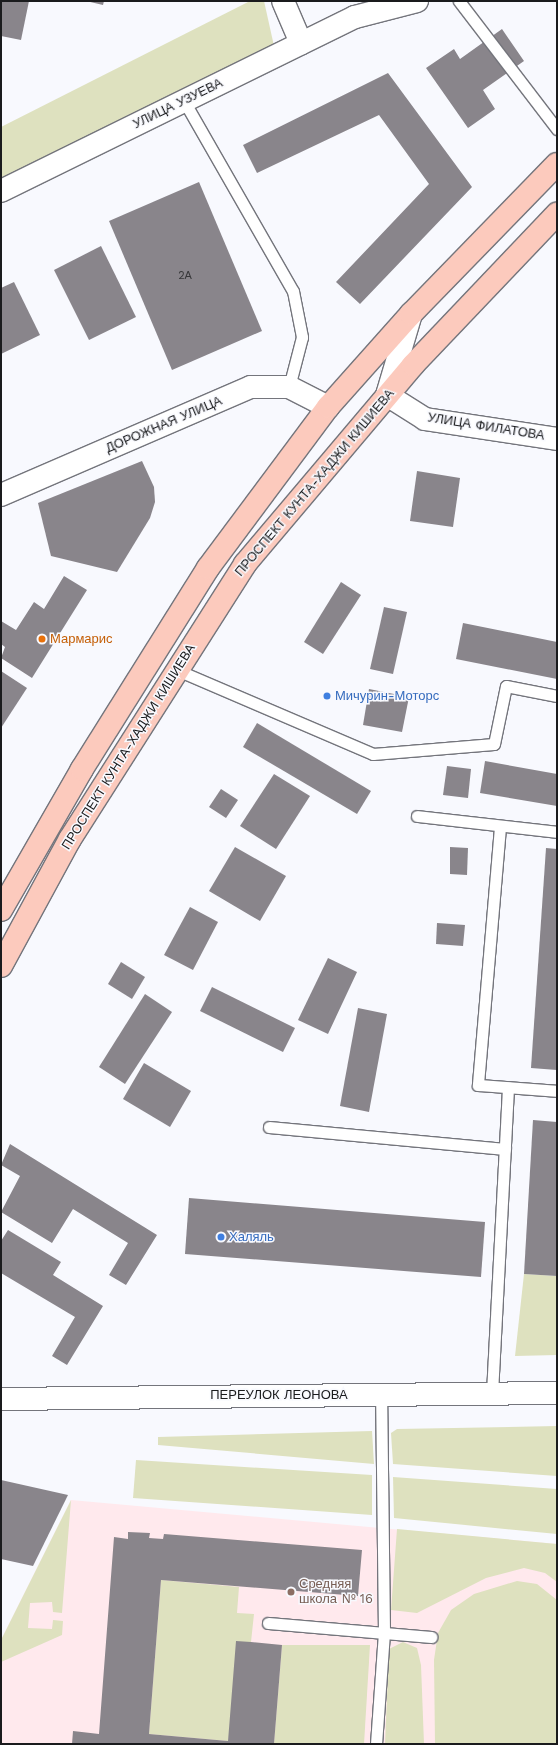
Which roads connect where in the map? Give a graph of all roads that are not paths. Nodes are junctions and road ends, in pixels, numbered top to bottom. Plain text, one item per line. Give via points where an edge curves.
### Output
1 (283, 1) edge
2 (374, 1) edge
3 (417, 1) edge
4 (459, 1) edge
5 (355, 17) junction
6 (301, 43) junction
7 (184, 101) junction
8 (557, 129) edge
9 (557, 164) edge
10 (1, 191) edge
11 (557, 214) edge
12 (411, 314) junction
13 (289, 387) junction
14 (387, 395) junction
15 (328, 407) junction
16 (557, 439) edge
17 (1, 495) edge
18 (177, 670) junction
19 (557, 696) edge
20 (417, 816) dead end
21 (500, 827) junction
22 (557, 832) edge
23 (1, 910) edge
24 (1, 966) edge
25 (508, 1087) junction
26 (557, 1091) edge
27 (269, 1126) dead end
28 (505, 1149) junction
29 (492, 1393) junction
30 (557, 1393) edge
31 (381, 1394) junction
32 (1, 1399) edge
33 (268, 1623) dead end
34 (384, 1632) junction
35 (431, 1637) dead end
36 (376, 1744) edge

1 - 6 street
2 - 5 street, УЛИЦА УЗУЕВА
3 - 5 street, УЛИЦА УЗУЕВА
4 - 8 lane
5 - 6 street, УЛИЦА УЗУЕВА
6 - 7 street, УЛИЦА УЗУЕВА
7 - 10 street, УЛИЦА УЗУЕВА
7 - 13 lane via 293,291 302,337
9 - 12 main road, ПРОСПЕКТ КУНТА-ХАДЖИ КИШИЕВА
11 - 14 main road, ПРОСПЕКТ КУНТА-ХАДЖИ КИШИЕВА
12 - 14 street
12 - 15 main road, ПРОСПЕКТ КУНТА-ХАДЖИ КИШИЕВА
13 - 15 street, ДОРОЖНАЯ УЛИЦА
13 - 17 street, ДОРОЖНАЯ УЛИЦА via 251,387
14 - 16 street, УЛИЦА ФИЛАТОВА via 425,418
14 - 18 main road, ПРОСПЕКТ КУНТА-ХАДЖИ КИШИЕВА via 245,564
15 - 23 main road, ПРОСПЕКТ КУНТА-ХАДЖИ КИШИЕВА via 208,568 82,769
18 - 19 lane via 373,754 494,744 506,686
18 - 24 main road, ПРОСПЕКТ КУНТА-ХАДЖИ КИШИЕВА via 70,839
20 - 21 lane
21 - 22 lane
21 - 25 lane via 478,1085
25 - 26 lane
25 - 28 lane
27 - 28 lane
28 - 29 lane
29 - 30 street, ПЕРЕУЛОК ЛЕОНОВА
29 - 31 street, ПЕРЕУЛОК ЛЕОНОВА
31 - 32 street, ПЕРЕУЛОК ЛЕОНОВА
31 - 34 lane
33 - 34 lane
34 - 35 lane
34 - 36 lane

